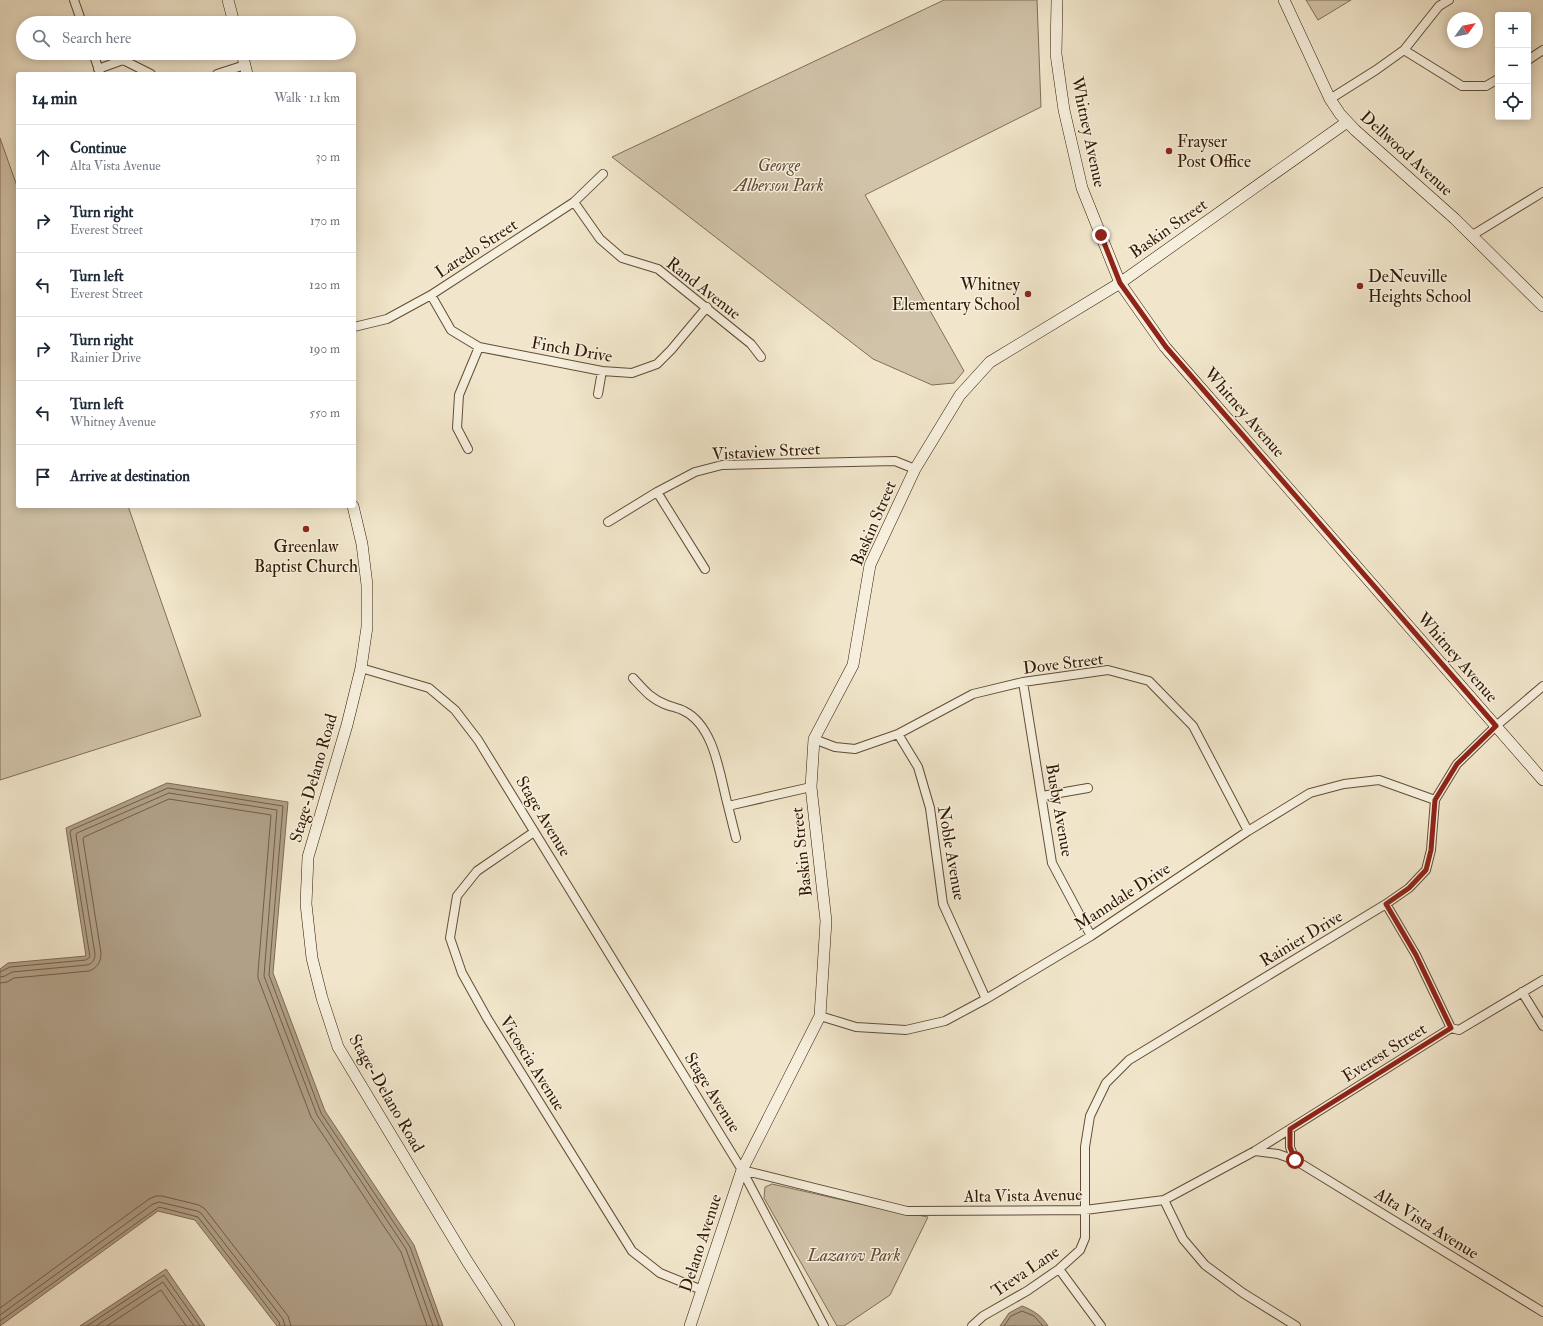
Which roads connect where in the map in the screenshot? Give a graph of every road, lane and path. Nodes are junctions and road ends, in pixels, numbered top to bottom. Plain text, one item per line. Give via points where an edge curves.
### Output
1 (74, 0) edge
2 (228, 0) edge
3 (1057, 0) edge
4 (1284, 0) edge
5 (1449, 0) edge
6 (80, 16) edge
7 (232, 16) edge
8 (1404, 50) junction
9 (1543, 50) edge
10 (1531, 58) edge
11 (95, 60) edge
12 (123, 60) edge
13 (123, 60) edge
14 (246, 69) edge
15 (99, 72) edge
16 (147, 72) edge
17 (229, 72) edge
18 (1495, 81) edge
19 (1330, 98) junction
20 (1347, 122) junction
21 (603, 174) dead end
22 (1543, 192) edge
23 (574, 202) junction
24 (1471, 236) junction
25 (1120, 283) junction
26 (431, 295) junction
27 (1543, 306) edge
28 (707, 307) junction
29 (356, 327) edge
30 (479, 347) junction
31 (761, 357) dead end
32 (602, 371) junction
33 (598, 394) dead end
34 (468, 449) dead end
35 (915, 469) junction
36 (657, 492) junction
37 (353, 508) edge
38 (608, 522) dead end
39 (705, 570) dead end
40 (361, 668) junction
41 (633, 678) dead end
42 (1023, 682) junction
43 (1543, 686) edge
44 (1496, 726) junction
45 (898, 734) junction
46 (814, 739) junction
47 (1543, 780) edge
48 (811, 787) junction
49 (1088, 788) dead end
50 (1042, 796) junction
51 (1435, 800) junction
52 (728, 806) junction
53 (1248, 831) junction
54 (534, 832) junction
55 (736, 838) dead end
56 (1386, 904) junction
57 (1091, 936) junction
58 (1543, 980) edge
59 (1522, 992) junction
60 (986, 999) junction
61 (820, 1016) junction
62 (1543, 1026) edge
63 (1451, 1028) junction
64 (1290, 1129) junction
65 (1255, 1151) junction
66 (1295, 1160) junction
67 (742, 1170) junction
68 (1164, 1200) junction
69 (1085, 1210) junction
70 (1059, 1269) junction
71 (702, 1290) junction
72 (1543, 1312) edge
73 (509, 1326) edge
74 (690, 1326) edge
75 (824, 1326) edge
76 (972, 1326) edge
77 (1101, 1326) edge
78 (1296, 1326) edge

1 - 6 street
2 - 7 street
3 - 25 street, Whitney Avenue via 1056,54 1064,110 1082,188
4 - 19 street, Dellwood Avenue
5 - 8 street via 1439,6
8 - 18 street via 1462,86 1486,86
8 - 19 street
9 - 10 street
11 - 15 street
12 - 16 street
13 - 15 street
14 - 17 street
19 - 20 street, Dellwood Avenue
20 - 24 street, Dellwood Avenue
20 - 25 street, Baskin Street
21 - 23 street, Laredo Street
22 - 24 street
23 - 26 street, Laredo Street
23 - 28 street, Rand Avenue via 600,239 622,258 658,269
24 - 27 street, Dellwood Avenue
25 - 35 street, Baskin Street via 990,362 960,395
25 - 44 street, Whitney Avenue via 1166,347
26 - 29 street, Laredo Street via 387,319
26 - 30 street, Finch Drive via 451,330
28 - 31 street, Rand Avenue via 751,344
28 - 32 street, Finch Drive via 672,350 657,364 632,372
30 - 32 street, Finch Drive
30 - 34 street via 459,395 457,428
32 - 33 street
35 - 36 street, Vistaview Street via 895,461 722,466 695,472
35 - 46 street, Baskin Street via 870,565 853,665
36 - 38 street, Vistaview Street
36 - 39 street
37 - 40 street via 362,544 367,585 367,627
40 - 54 street, Stage Avenue via 429,688 455,710 478,740
40 - 73 street, Stage-Delano Road via 308,857 306,904 312,958 338,1047
41 - 52 street via 648,695 666,705 685,711 701,724 711,743
42 - 45 street, Dove Street via 973,694
42 - 50 street, Busby Avenue
42 - 53 street, Dove Street via 1108,670 1149,681 1192,726
43 - 44 street, Rainier Drive
44 - 47 street, Whitney Avenue
44 - 51 street, Rainier Drive via 1457,764
45 - 46 street, Dove Street via 855,749 834,747
45 - 60 street, Noble Avenue via 918,767 930,808 943,904
46 - 48 street, Baskin Street
48 - 52 street
48 - 61 street, Baskin Street via 826,921
49 - 50 street
50 - 57 street, Busby Avenue via 1052,863
51 - 53 street, Manndale Drive via 1379,780 1344,784 1310,793
51 - 56 street, Rainier Drive via 1431,850 1426,870 1409,888
52 - 55 street
53 - 57 street, Manndale Drive
54 - 67 street, Stage Avenue
54 - 71 street, Vicoscia Avenue via 477,871 457,896 450,938 462,973 487,1018 632,1251 660,1273
56 - 63 street, Everest Street via 1416,955
56 - 69 street, Rainier Drive via 1129,1060 1106,1083 1090,1116 1085,1147
57 - 60 street, Manndale Drive
58 - 59 street
59 - 62 street
59 - 63 street via 1458,1030
60 - 61 street, Manndale Drive via 944,1021 906,1030 856,1027
61 - 67 street, Baskin Street
63 - 64 street, Everest Street
64 - 65 street, Everest Street
64 - 66 street via 1290,1147
65 - 66 street, Alta Vista Avenue via 1278,1154
65 - 68 street, Alta Vista Avenue
66 - 72 street, Alta Vista Avenue
67 - 69 street, Alta Vista Avenue via 907,1211
67 - 71 street, Delano Avenue
67 - 75 street, Stage Avenue
68 - 69 street, Alta Vista Avenue
68 - 78 street via 1183,1239 1205,1265 1243,1293
69 - 70 street, Treva Lane via 1085,1238 1080,1250
70 - 76 street, Treva Lane via 983,1316
70 - 77 street
71 - 74 street, Delano Avenue

